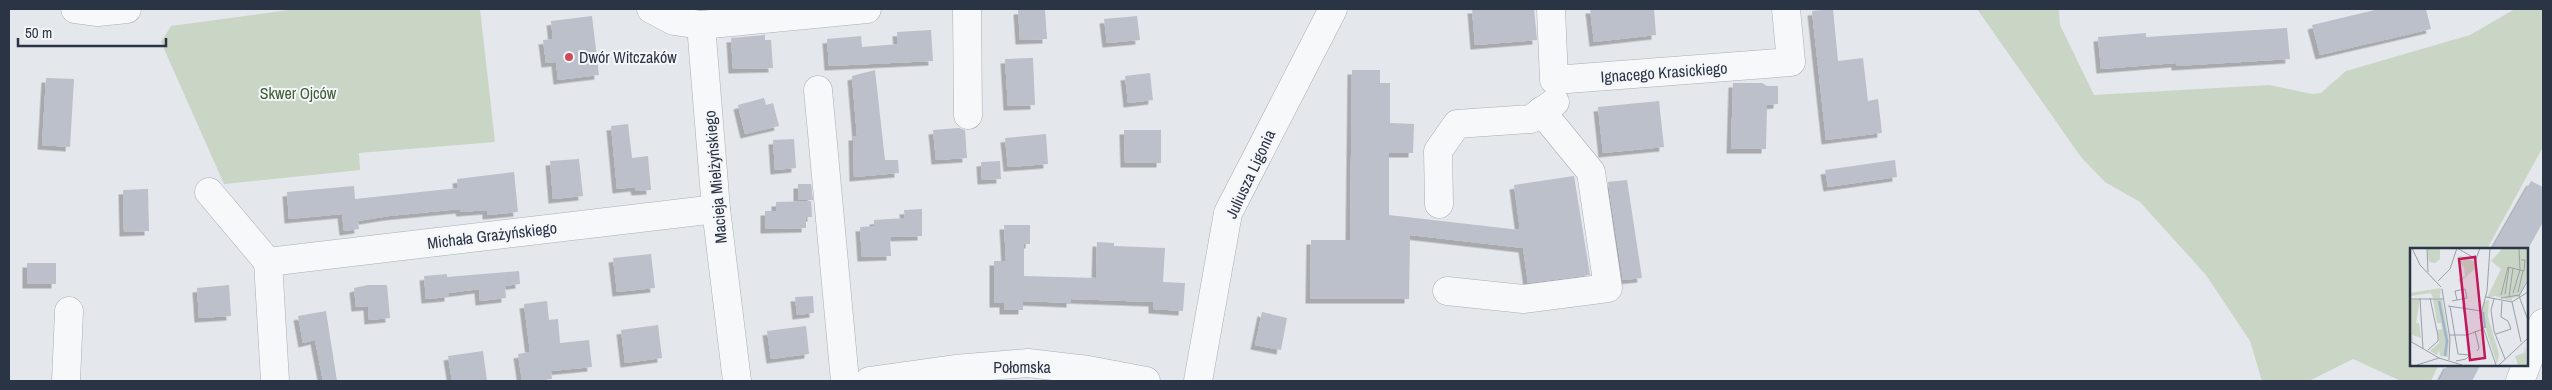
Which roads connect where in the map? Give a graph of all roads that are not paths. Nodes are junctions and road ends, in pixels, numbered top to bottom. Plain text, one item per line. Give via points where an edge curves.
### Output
1 (75, 9) edge
2 (127, 9) edge
3 (651, 9) edge
4 (868, 9) edge
5 (967, 9) edge
6 (1333, 9) edge
7 (1551, 9) edge
8 (1786, 9) edge
9 (701, 25) junction
10 (1554, 80) junction
11 (818, 90) dead end
12 (1542, 112) junction
13 (968, 114) dead end
14 (209, 192) dead end
15 (1439, 204) dead end
16 (716, 209) junction
17 (268, 262) junction
18 (1447, 292) dead end
19 (69, 311) dead end
20 (2543, 324) edge
21 (2527, 364) edge
22 (2526, 365) edge
23 (66, 381) edge
24 (275, 381) edge
25 (737, 381) edge
26 (845, 381) edge
27 (869, 381) edge
28 (1146, 381) edge
29 (1198, 381) edge
30 (2520, 381) edge

1 - 2 street via 98,12
3 - 9 street via 674,21
4 - 9 street
5 - 13 street
6 - 29 street, Juliusza Ligonia via 1228,213
7 - 10 street
8 - 10 street, Ignacego Krasickiego via 1791,62
9 - 16 street, Macieja Mielżyńskiego
10 - 12 street via 1555,103
11 - 26 street
12 - 15 street via 1530,119 1457,124 1438,151
12 - 18 street via 1591,172 1608,288 1523,299
14 - 17 street
16 - 17 street, Michała Grażyńskiego
16 - 25 street, Macieja Mielżyńskiego
17 - 24 street
19 - 23 street
20 - 21 street
22 - 30 street
27 - 28 street, Połomska via 955,369 1028,364 1088,370

